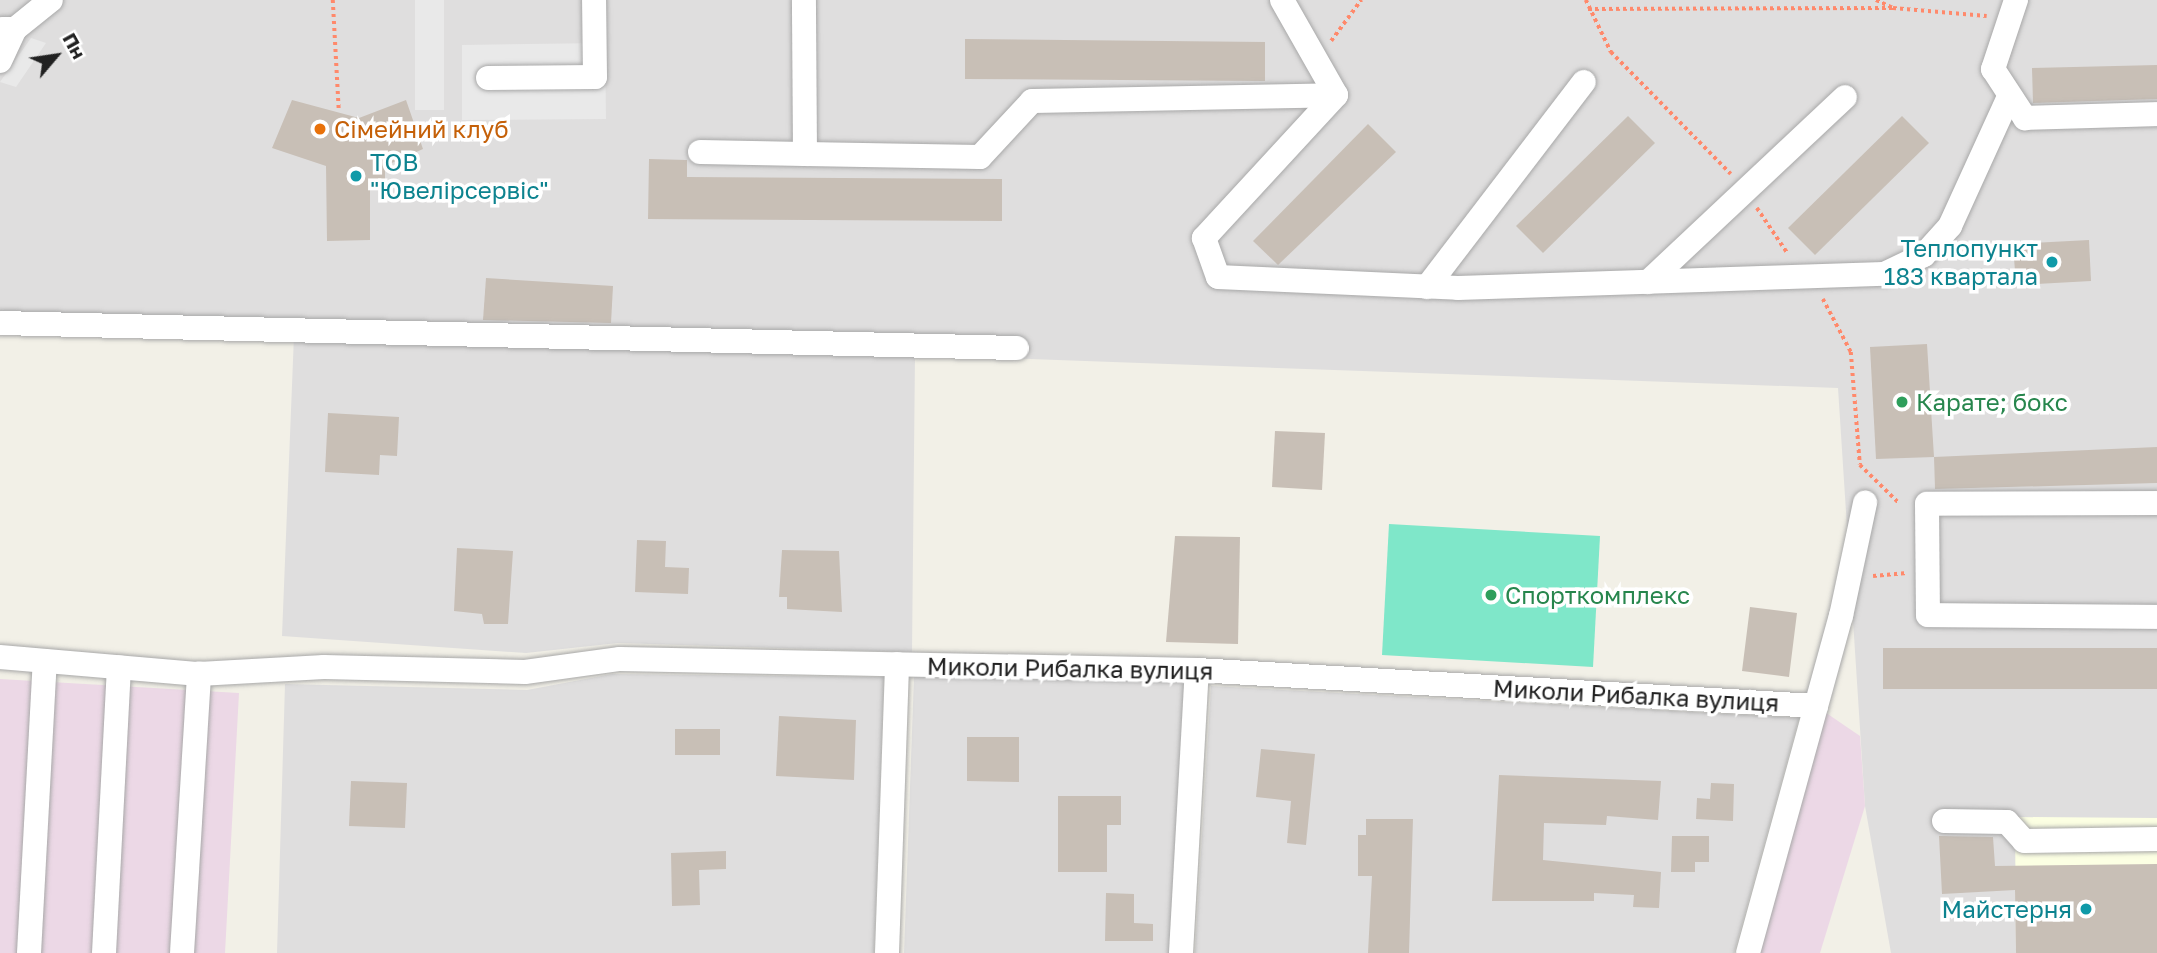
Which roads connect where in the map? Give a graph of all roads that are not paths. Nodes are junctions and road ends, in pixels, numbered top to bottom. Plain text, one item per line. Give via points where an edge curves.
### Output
1 (51, 0) edge
2 (594, 0) edge
3 (804, 0) edge
4 (1282, 0) edge
5 (2013, 9) edge
6 (0, 61) edge
7 (488, 78) dead end
8 (1584, 82) dead end
9 (1336, 95) junction
10 (1845, 97) dead end
11 (2008, 99) junction
12 (2157, 114) edge
13 (700, 152) dead end
14 (805, 154) junction
15 (1648, 282) junction
16 (1427, 287) junction
17 (0, 323) edge
18 (1017, 348) dead end
19 (1865, 503) road end
20 (2157, 503) edge
21 (2157, 617) edge
22 (0, 657) edge
23 (45, 661) junction
24 (897, 664) junction
25 (119, 667) junction
26 (1197, 670) junction
27 (199, 674) junction
28 (1815, 706) junction
29 (1944, 821) dead end
30 (2157, 839) edge
31 (29, 953) edge
32 (104, 953) edge
33 (182, 953) edge
34 (887, 953) edge
35 (1181, 953) edge
36 (1748, 953) edge

1 - 6 street via 8,29
2 - 7 street via 595,77
3 - 14 street
4 - 9 street
5 - 11 street via 1993,69
8 - 16 street
9 - 14 street via 1032,101 980,157
9 - 16 street via 1204,238 1218,277
10 - 15 street
11 - 12 street via 2025,118
11 - 15 street via 1935,246 1884,274
13 - 14 street
15 - 16 street
17 - 18 street
19 - 28 street, Миколи Рибалка вулиця
20 - 21 street via 1927,505 1928,615
22 - 23 street, Миколи Рибалка вулиця
23 - 25 street, Миколи Рибалка вулиця
23 - 31 street
24 - 26 street, Миколи Рибалка вулиця
24 - 27 street, Миколи Рибалка вулиця via 620,659 525,672 324,667
24 - 34 street
25 - 27 street, Миколи Рибалка вулиця
25 - 32 street
26 - 28 street, Миколи Рибалка вулиця
26 - 35 street
27 - 33 street
28 - 36 street, Миколи Рибалка вулиця
29 - 30 street via 2007,822 2024,841

